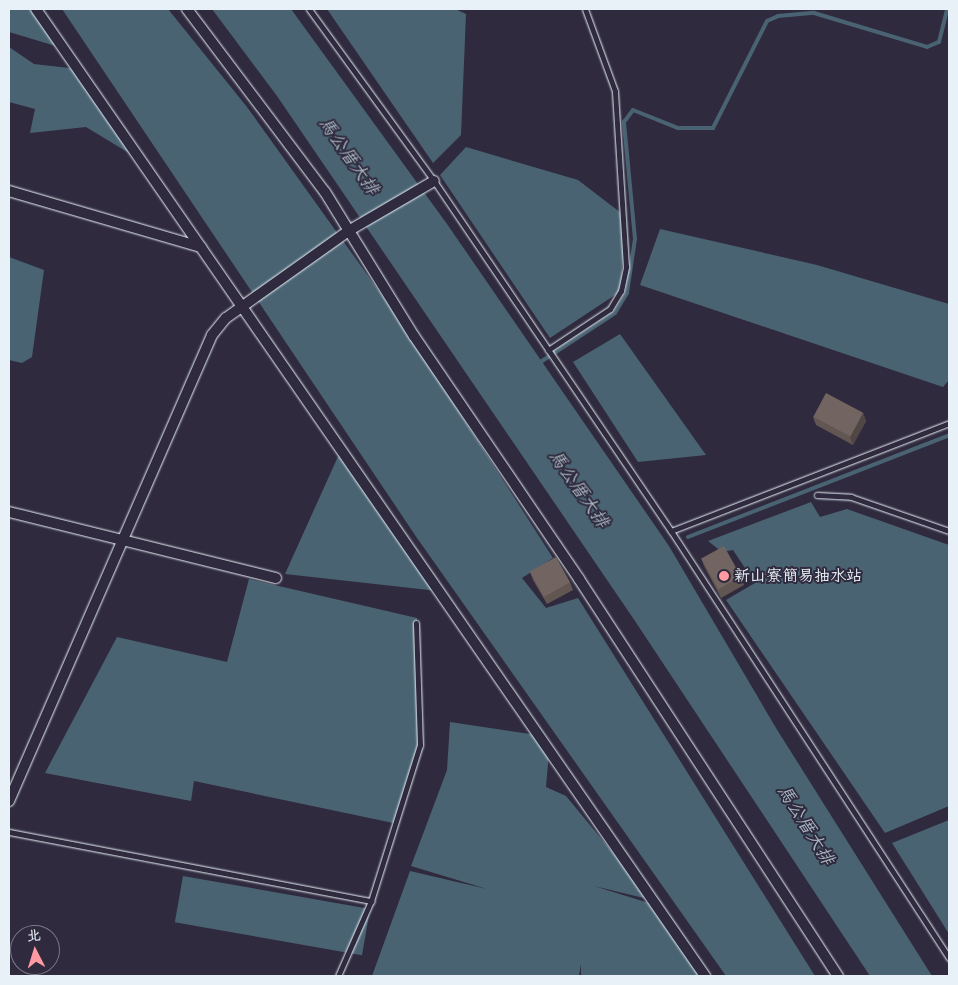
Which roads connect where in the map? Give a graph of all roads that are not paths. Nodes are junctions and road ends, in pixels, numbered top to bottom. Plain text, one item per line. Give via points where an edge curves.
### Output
1 (36, 9) edge
2 (187, 9) edge
3 (309, 9) edge
4 (585, 9) edge
5 (434, 181) junction
6 (9, 191) edge
7 (350, 230) junction
8 (202, 247) junction
9 (240, 309) junction
10 (548, 350) junction
11 (949, 423) edge
12 (817, 495) dead end
13 (9, 512) edge
14 (949, 531) edge
15 (671, 532) junction
16 (123, 538) junction
17 (276, 578) dead end
18 (416, 623) dead end
19 (9, 801) edge
20 (9, 832) edge
21 (371, 901) junction
22 (949, 958) edge
23 (338, 976) edge
24 (705, 976) edge
25 (838, 976) edge

1 - 8 street
2 - 7 street
3 - 5 lane
4 - 10 lane via 615,91 626,267 622,291 610,309
5 - 7 street
5 - 10 lane
6 - 8 street
7 - 9 street
7 - 25 street via 414,336 580,580
8 - 9 street
9 - 16 street via 212,335
9 - 24 street
10 - 15 lane
11 - 15 lane
12 - 14 lane via 851,497
13 - 16 street
15 - 22 lane
16 - 17 street
16 - 19 street
18 - 21 lane via 420,745
20 - 21 lane
21 - 23 lane

